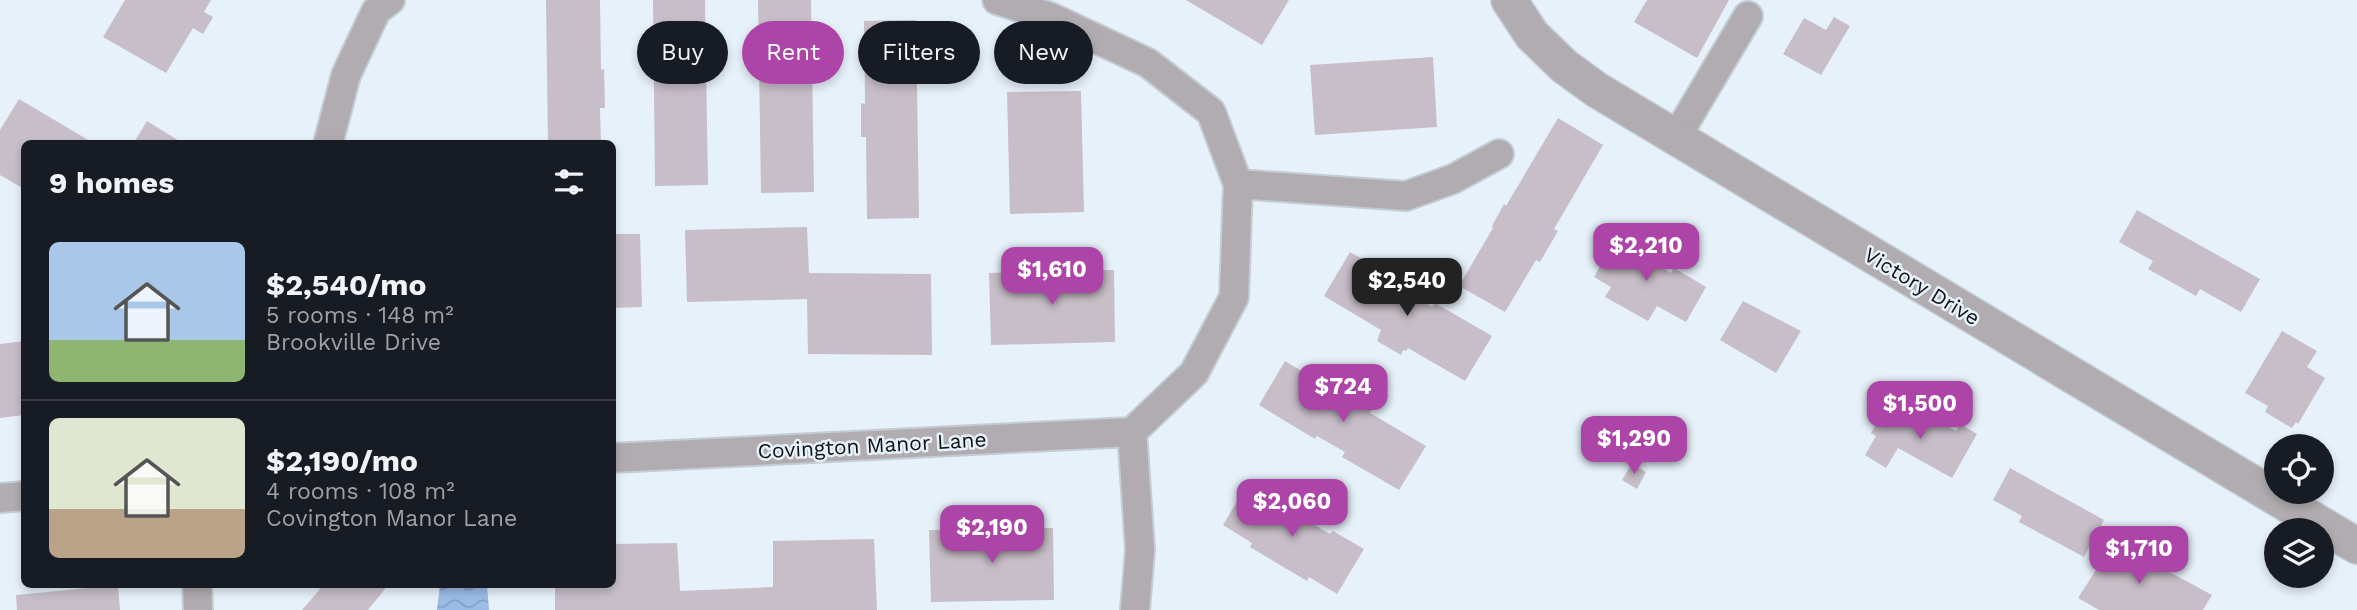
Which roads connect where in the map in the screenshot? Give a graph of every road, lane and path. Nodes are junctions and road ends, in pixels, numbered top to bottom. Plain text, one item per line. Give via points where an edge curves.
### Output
1 (390, 0) edge
2 (997, 0) edge
3 (1508, 0) edge
4 (1748, 16) dead end
5 (1675, 139) junction
6 (329, 140) edge
7 (1499, 154) dead end
8 (1238, 184) junction
9 (1132, 432) junction
10 (616, 458) edge
11 (21, 496) edge
12 (0, 498) edge
13 (2357, 546) edge
14 (197, 588) edge
15 (198, 610) edge
16 (1135, 610) edge

1 - 6 street via 376,11 346,75
2 - 8 street via 1050,17 1148,63 1211,112
3 - 5 street, Victory Drive via 1532,35 1564,66
4 - 5 street
5 - 13 street, Victory Drive
7 - 8 street via 1453,179 1406,196
8 - 9 street via 1234,297 1194,373
9 - 10 street, Covington Manor Lane
9 - 16 street via 1140,550
11 - 12 street
14 - 15 street

